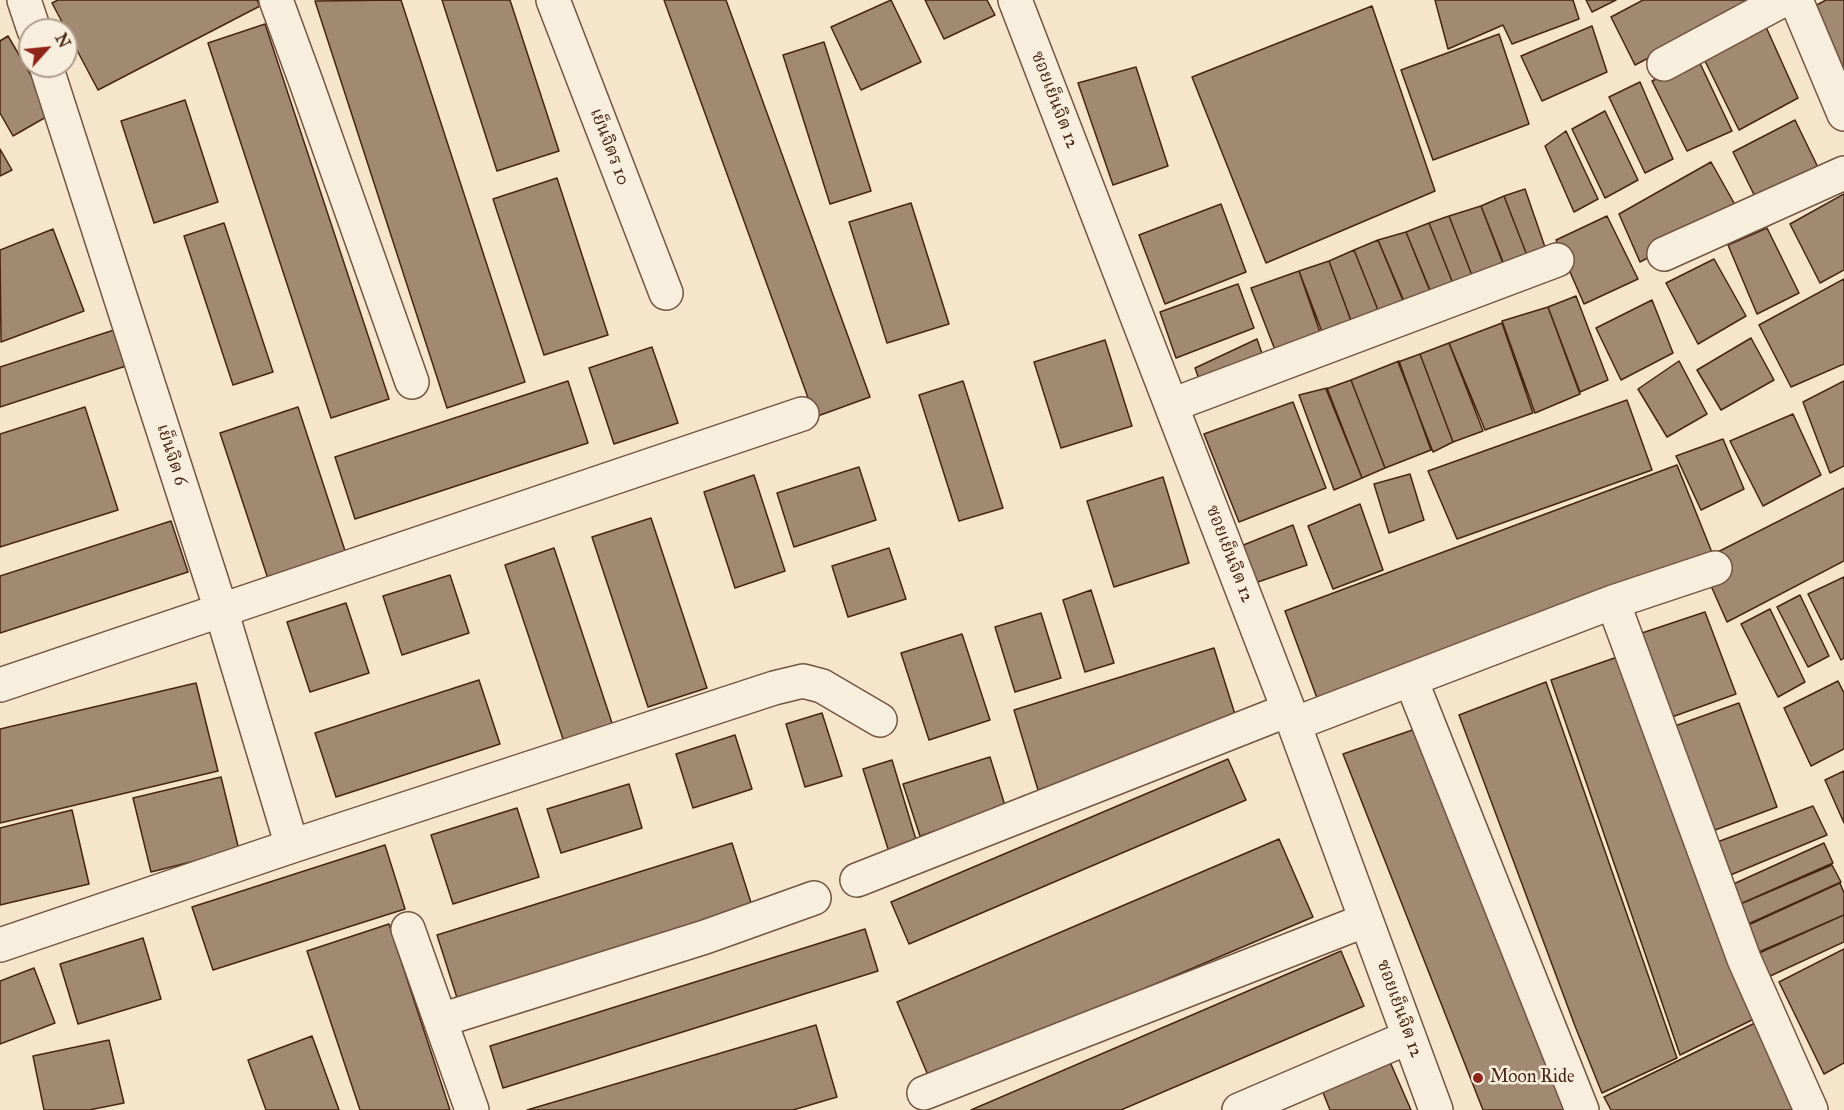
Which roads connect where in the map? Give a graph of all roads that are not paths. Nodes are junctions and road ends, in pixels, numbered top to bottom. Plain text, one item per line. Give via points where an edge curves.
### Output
1 (24, 0) edge
2 (276, 0) edge
3 (553, 0) edge
4 (1015, 0) edge
5 (1783, 0) edge
6 (1796, 0) edge
7 (30, 18) edge
8 (1664, 64) dead end
9 (50, 78) edge
10 (1844, 114) edge
11 (1844, 173) edge
12 (1664, 254) dead end
13 (1557, 260) dead end
14 (666, 293) dead end
15 (412, 382) dead end
16 (1172, 405) junction
17 (802, 414) dead end
18 (1715, 568) dead end
19 (1613, 602) junction
20 (221, 610) junction
21 (1411, 680) junction
22 (0, 685) edge
23 (1291, 717) junction
24 (880, 720) dead end
25 (292, 846) junction
26 (857, 880) dead end
27 (814, 898) dead end
28 (1366, 920) junction
29 (408, 929) dead end
30 (0, 945) edge
31 (441, 1020) junction
32 (1409, 1037) junction
33 (924, 1093) dead end
34 (472, 1110) edge
35 (1239, 1110) edge
36 (1436, 1110) edge
37 (1582, 1110) edge
38 (1811, 1110) edge

1 - 7 street
2 - 15 street
3 - 14 street, เย็นจิตร 10
4 - 16 street, ซอยเย็นจิต 12
5 - 8 street
6 - 10 street
9 - 20 street, เย็นจิต 6
11 - 12 street
13 - 16 street
16 - 23 street, ซอยเย็นจิต 12
17 - 20 street
18 - 19 street
19 - 21 street
19 - 38 street via 1744,959
20 - 22 street
20 - 25 street, เย็นจิต 6
21 - 23 street
21 - 37 street
23 - 26 street
23 - 28 street, ซอยเย็นจิต 12
24 - 25 street via 822,686 803,681
25 - 30 street
27 - 31 street
28 - 32 street, ซอยเย็นจิต 12
28 - 33 street
29 - 31 street
31 - 34 street
32 - 35 street
32 - 36 street, ซอยเย็นจิต 12

